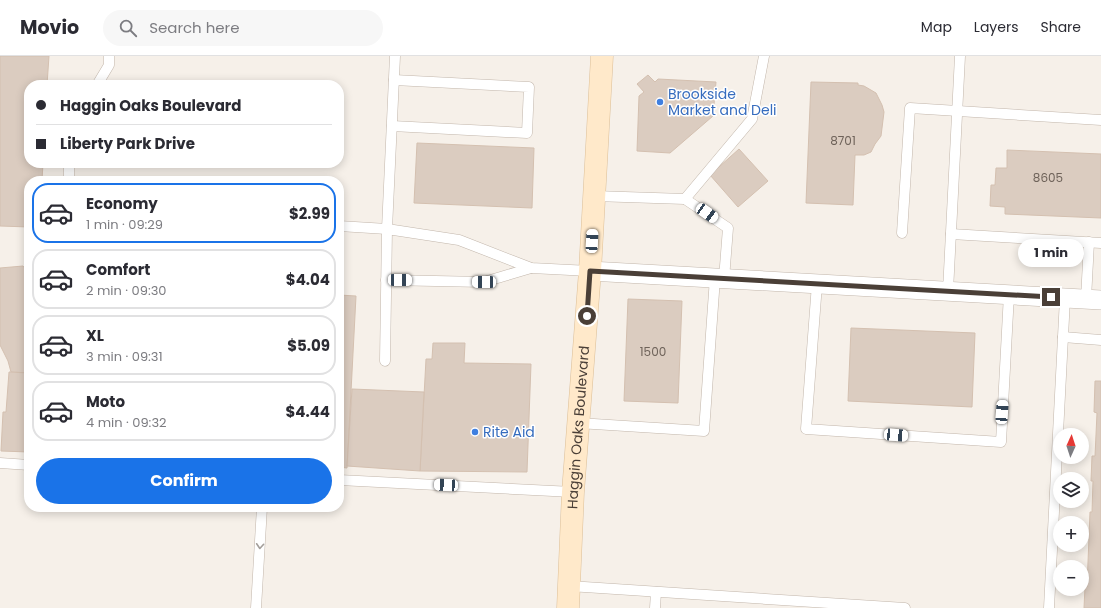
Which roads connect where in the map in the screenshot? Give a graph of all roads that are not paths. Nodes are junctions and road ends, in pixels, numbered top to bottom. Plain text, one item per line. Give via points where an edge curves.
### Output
1 (110, 56) edge
2 (395, 56) edge
3 (602, 56) edge
4 (764, 56) edge
5 (960, 56) edge
6 (100, 80) edge
7 (394, 80) junction
8 (958, 112) junction
9 (1101, 120) edge
10 (392, 126) junction
11 (594, 196) junction
12 (686, 199) junction
13 (344, 226) edge
14 (387, 229) junction
15 (902, 233) dead end
16 (951, 234) junction
17 (1089, 242) junction
18 (1101, 243) edge
19 (531, 268) junction
20 (590, 271) junction
21 (719, 278) junction
22 (386, 280) junction
23 (817, 284) junction
24 (948, 291) junction
25 (1009, 294) junction
26 (1065, 298) junction
27 (1093, 299) edge
28 (1063, 337) junction
29 (1101, 340) edge
30 (385, 360) dead end
31 (578, 423) junction
32 (0, 463) edge
33 (24, 464) edge
34 (344, 480) edge
35 (573, 492) junction
36 (262, 512) edge
37 (569, 586) junction
38 (656, 592) junction
39 (256, 608) edge
40 (568, 608) edge
41 (655, 608) edge
42 (905, 608) edge
43 (1050, 608) edge

1 - 6 lane via 109,64
2 - 7 lane
3 - 11 street, Haggin Oaks Boulevard
4 - 12 lane via 752,119
5 - 8 lane
7 - 10 lane
7 - 10 lane via 529,87 527,133
8 - 9 lane
8 - 15 lane via 910,108
8 - 16 lane
10 - 14 lane
11 - 12 lane
11 - 20 street, Haggin Oaks Boulevard
12 - 21 lane via 728,228
13 - 14 lane
14 - 19 lane via 459,240
14 - 22 lane
16 - 17 lane
16 - 24 lane
17 - 18 lane
17 - 27 lane
19 - 20 lane
19 - 22 lane via 484,282
20 - 21 street
20 - 31 street, Haggin Oaks Boulevard
21 - 23 street
21 - 31 lane via 704,431
22 - 30 lane
23 - 24 street
23 - 25 lane via 806,429 1001,442
24 - 25 street
25 - 26 street
26 - 27 street
26 - 28 lane
28 - 29 lane
28 - 43 lane
31 - 35 street, Haggin Oaks Boulevard
32 - 33 lane
34 - 35 lane
35 - 37 street, Haggin Oaks Boulevard
36 -> 39 lane
37 - 38 lane
37 - 40 street, Haggin Oaks Boulevard
38 - 41 lane
38 - 42 lane

